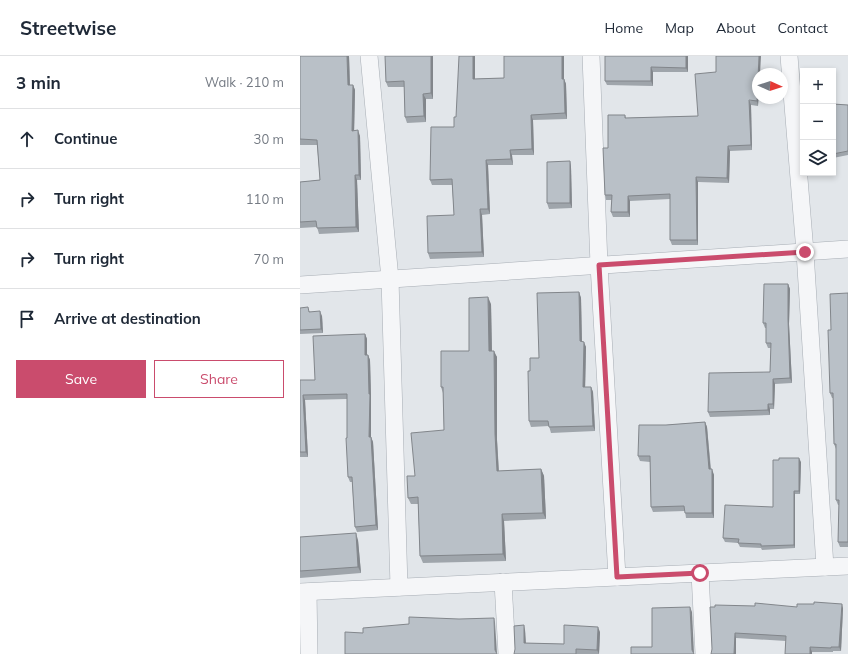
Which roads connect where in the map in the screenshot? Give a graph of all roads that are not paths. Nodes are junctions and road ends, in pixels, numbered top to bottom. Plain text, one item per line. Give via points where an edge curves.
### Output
1 (369, 56) edge
2 (591, 56) edge
3 (789, 56) edge
4 (848, 249) edge
5 (805, 252) junction
6 (599, 265) junction
7 (390, 279) junction
8 (300, 285) edge
9 (848, 566) edge
10 (825, 567) junction
11 (700, 573) junction
12 (617, 577) junction
13 (503, 582) junction
14 (399, 587) junction
15 (304, 592) edge
16 (309, 654) edge
17 (507, 654) edge
18 (704, 654) edge

1 - 7 street
2 - 6 street
3 - 5 street
4 - 5 street
5 - 6 street
5 - 10 street
6 - 7 street
6 - 12 street
7 - 8 street
7 - 14 street
9 - 10 street
10 - 11 street
11 - 12 street
11 - 18 street
12 - 13 street
13 - 14 street
13 - 17 street
14 - 15 street
15 - 16 street

